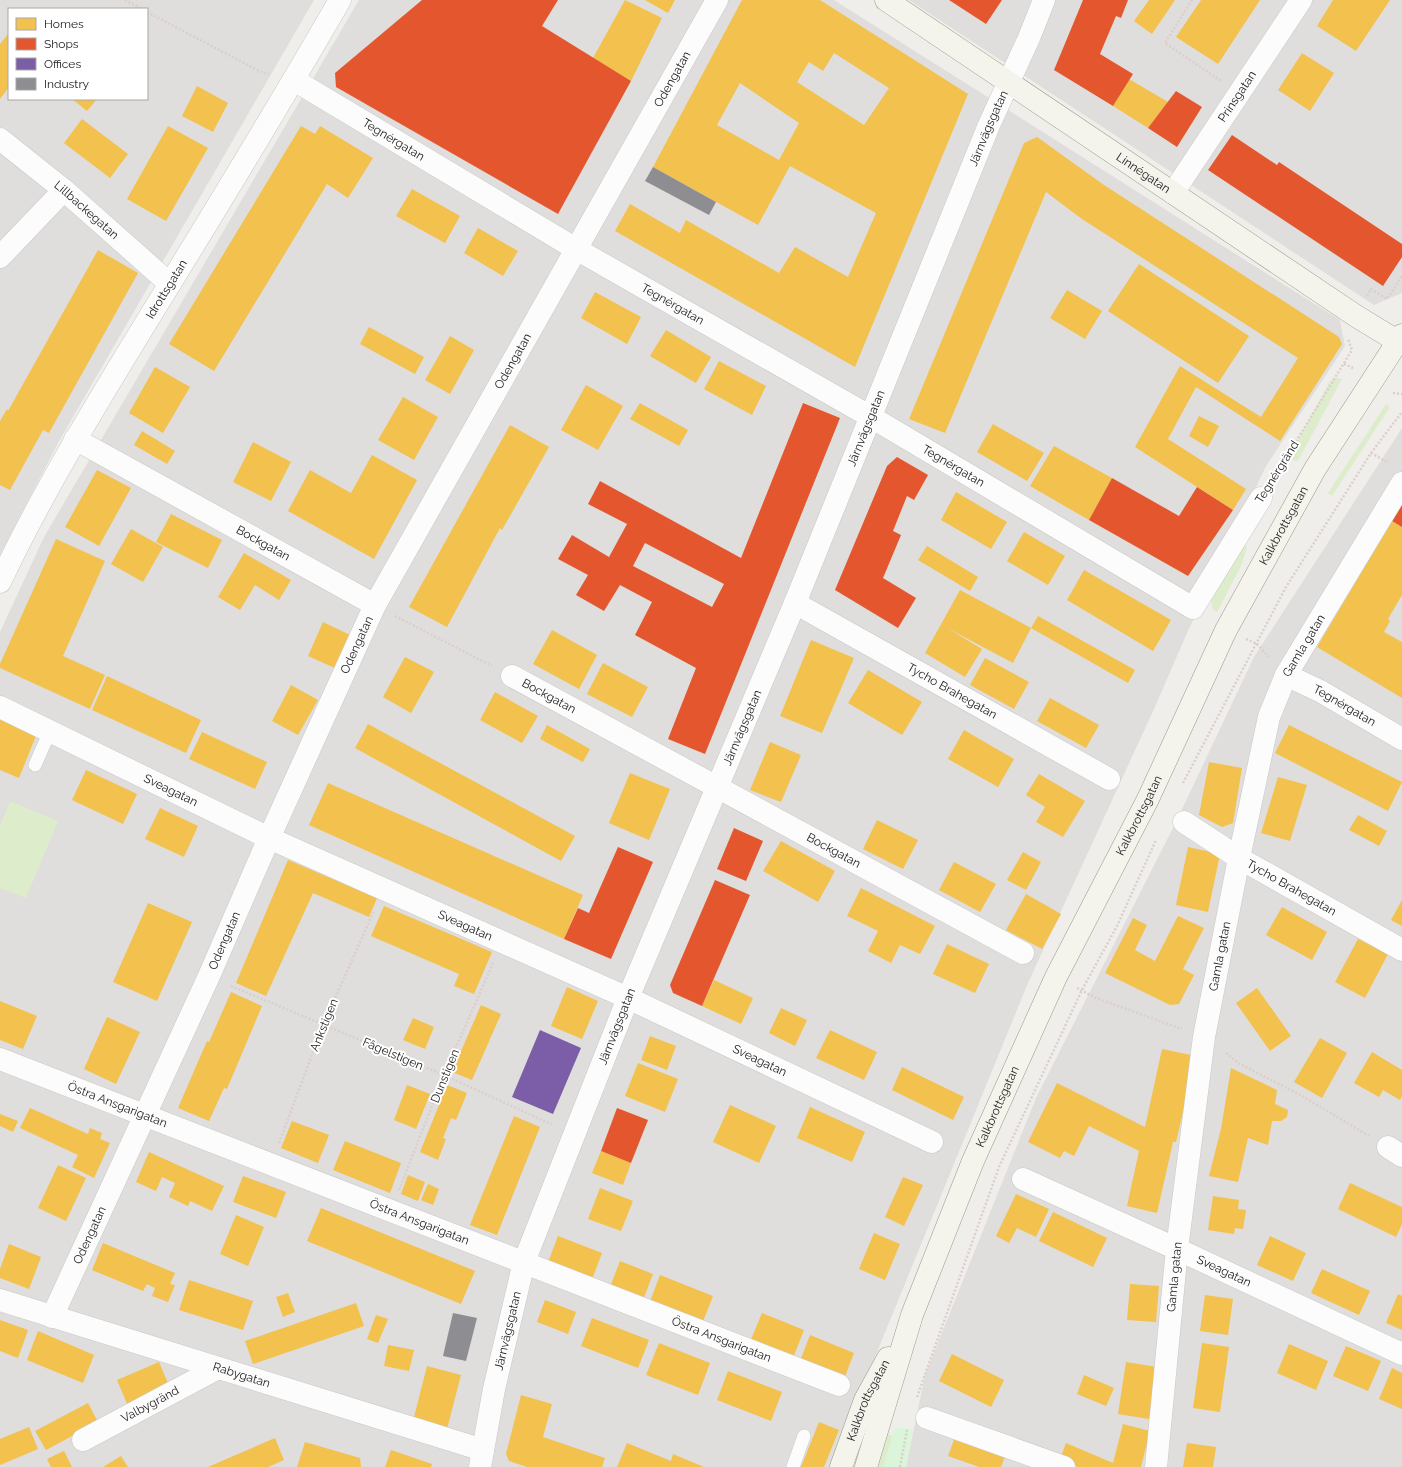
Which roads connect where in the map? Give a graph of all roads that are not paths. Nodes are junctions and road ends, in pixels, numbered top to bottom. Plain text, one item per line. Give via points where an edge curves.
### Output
1 (340, 0) edge
2 (717, 0) edge
3 (886, 0) edge
4 (1044, 0) edge
5 (1301, 0) edge
6 (294, 80) junction
7 (1008, 82) junction
8 (0, 139) edge
9 (64, 190) junction
10 (1173, 192) junction
11 (576, 249) junction
12 (0, 257) edge
13 (170, 284) junction
14 (1401, 340) edge
15 (871, 417) junction
16 (75, 439) junction
17 (1399, 475) edge
18 (1261, 498) road end
19 (0, 582) edge
20 (795, 603) junction
21 (375, 605) junction
22 (1192, 608) joint
23 (1286, 675) junction
24 (512, 676) road end
25 (0, 707) edge
26 (50, 731) junction
27 (1402, 738) edge
28 (36, 765) dead end
29 (1109, 779) dead end
30 (716, 788) junction
31 (1184, 822) dead end
32 (269, 838) junction
33 (1239, 858) junction
34 (1402, 950) edge
35 (1023, 953) dead end
36 (628, 998) junction
37 (0, 1059) edge
38 (145, 1116) junction
39 (932, 1142) dead end
40 (1023, 1179) dead end
41 (1177, 1249) junction
42 (524, 1262) junction
43 (0, 1300) edge
44 (912, 1315) junction
45 (52, 1317) junction
46 (1402, 1354) edge
47 (218, 1368) junction
48 (839, 1385) dead end
49 (917, 1414) road end
50 (804, 1436) dead end
51 (83, 1440) dead end
52 (482, 1459) edge
53 (793, 1467) edge
54 (841, 1467) edge
55 (866, 1467) edge
56 (1064, 1467) edge
57 (1156, 1467) edge

1 - 6 street, Idrottsgatan
2 - 11 street, Odengatan
3 - 7 main road, Linnégatan
4 - 7 street, Järnvägsgatan
5 - 10 street, Prinsgatan
6 - 11 street, Tegnérgatan
6 - 13 street, Idrottsgatan
7 - 10 main road, Linnégatan
7 - 15 street, Järnvägsgatan
8 - 9 street, Lillbackegatan
9 - 12 street
9 - 13 street, Lillbackegatan
10 - 14 main road, Linnégatan via 1356,316
11 - 15 street, Tegnérgatan
11 - 21 street, Odengatan
13 - 16 street, Idrottsgatan
14 - 44 main road, Kalkbrottsgatan via 1314,469 1226,630 1148,800 1044,1006 973,1161
15 - 20 street, Järnvägsgatan
15 - 22 street, Tegnérgatan
16 - 19 street, Idrottsgatan
16 - 21 street, Bockgatan
17 - 23 street, Gamla gatan
18 - 22 street, Tegnérgränd
20 - 29 street, Tycho Brahegatan
20 - 30 street, Järnvägsgatan
21 - 32 street, Odengatan
23 - 27 street, Tegnérgatan via 1320,691
23 - 33 street, Gamla gatan via 1269,717
24 - 30 street, Bockgatan
25 - 26 street, Sveagatan
26 - 28 lane
26 - 32 street, Sveagatan
30 - 35 street, Bockgatan
30 - 36 street, Järnvägsgatan
31 - 33 street, Tycho Brahegatan
32 - 36 street, Sveagatan
32 - 38 street, Odengatan
33 - 34 street, Tycho Brahegatan
33 - 41 street, Gamla gatan via 1204,1037
36 - 39 street, Sveagatan
36 - 42 street, Järnvägsgatan
37 - 38 street, Östra Ansgarigatan
38 - 42 street, Östra Ansgarigatan
38 - 45 street, Odengatan
40 - 41 street, Sveagatan
41 - 46 street, Sveagatan
41 - 57 street, Gamla gatan
42 - 48 street, Östra Ansgarigatan
42 - 52 street, Järnvägsgatan via 494,1389
43 - 45 street, Rabygatan
44 - 54 main road, Kalkbrottsgatan via 865,1400
44 - 55 main road, Kalkbrottsgatan
45 - 47 street, Rabygatan
47 - 51 street, Valbygränd
47 - 52 street, Rabygatan
49 - 56 street
50 - 53 lane

